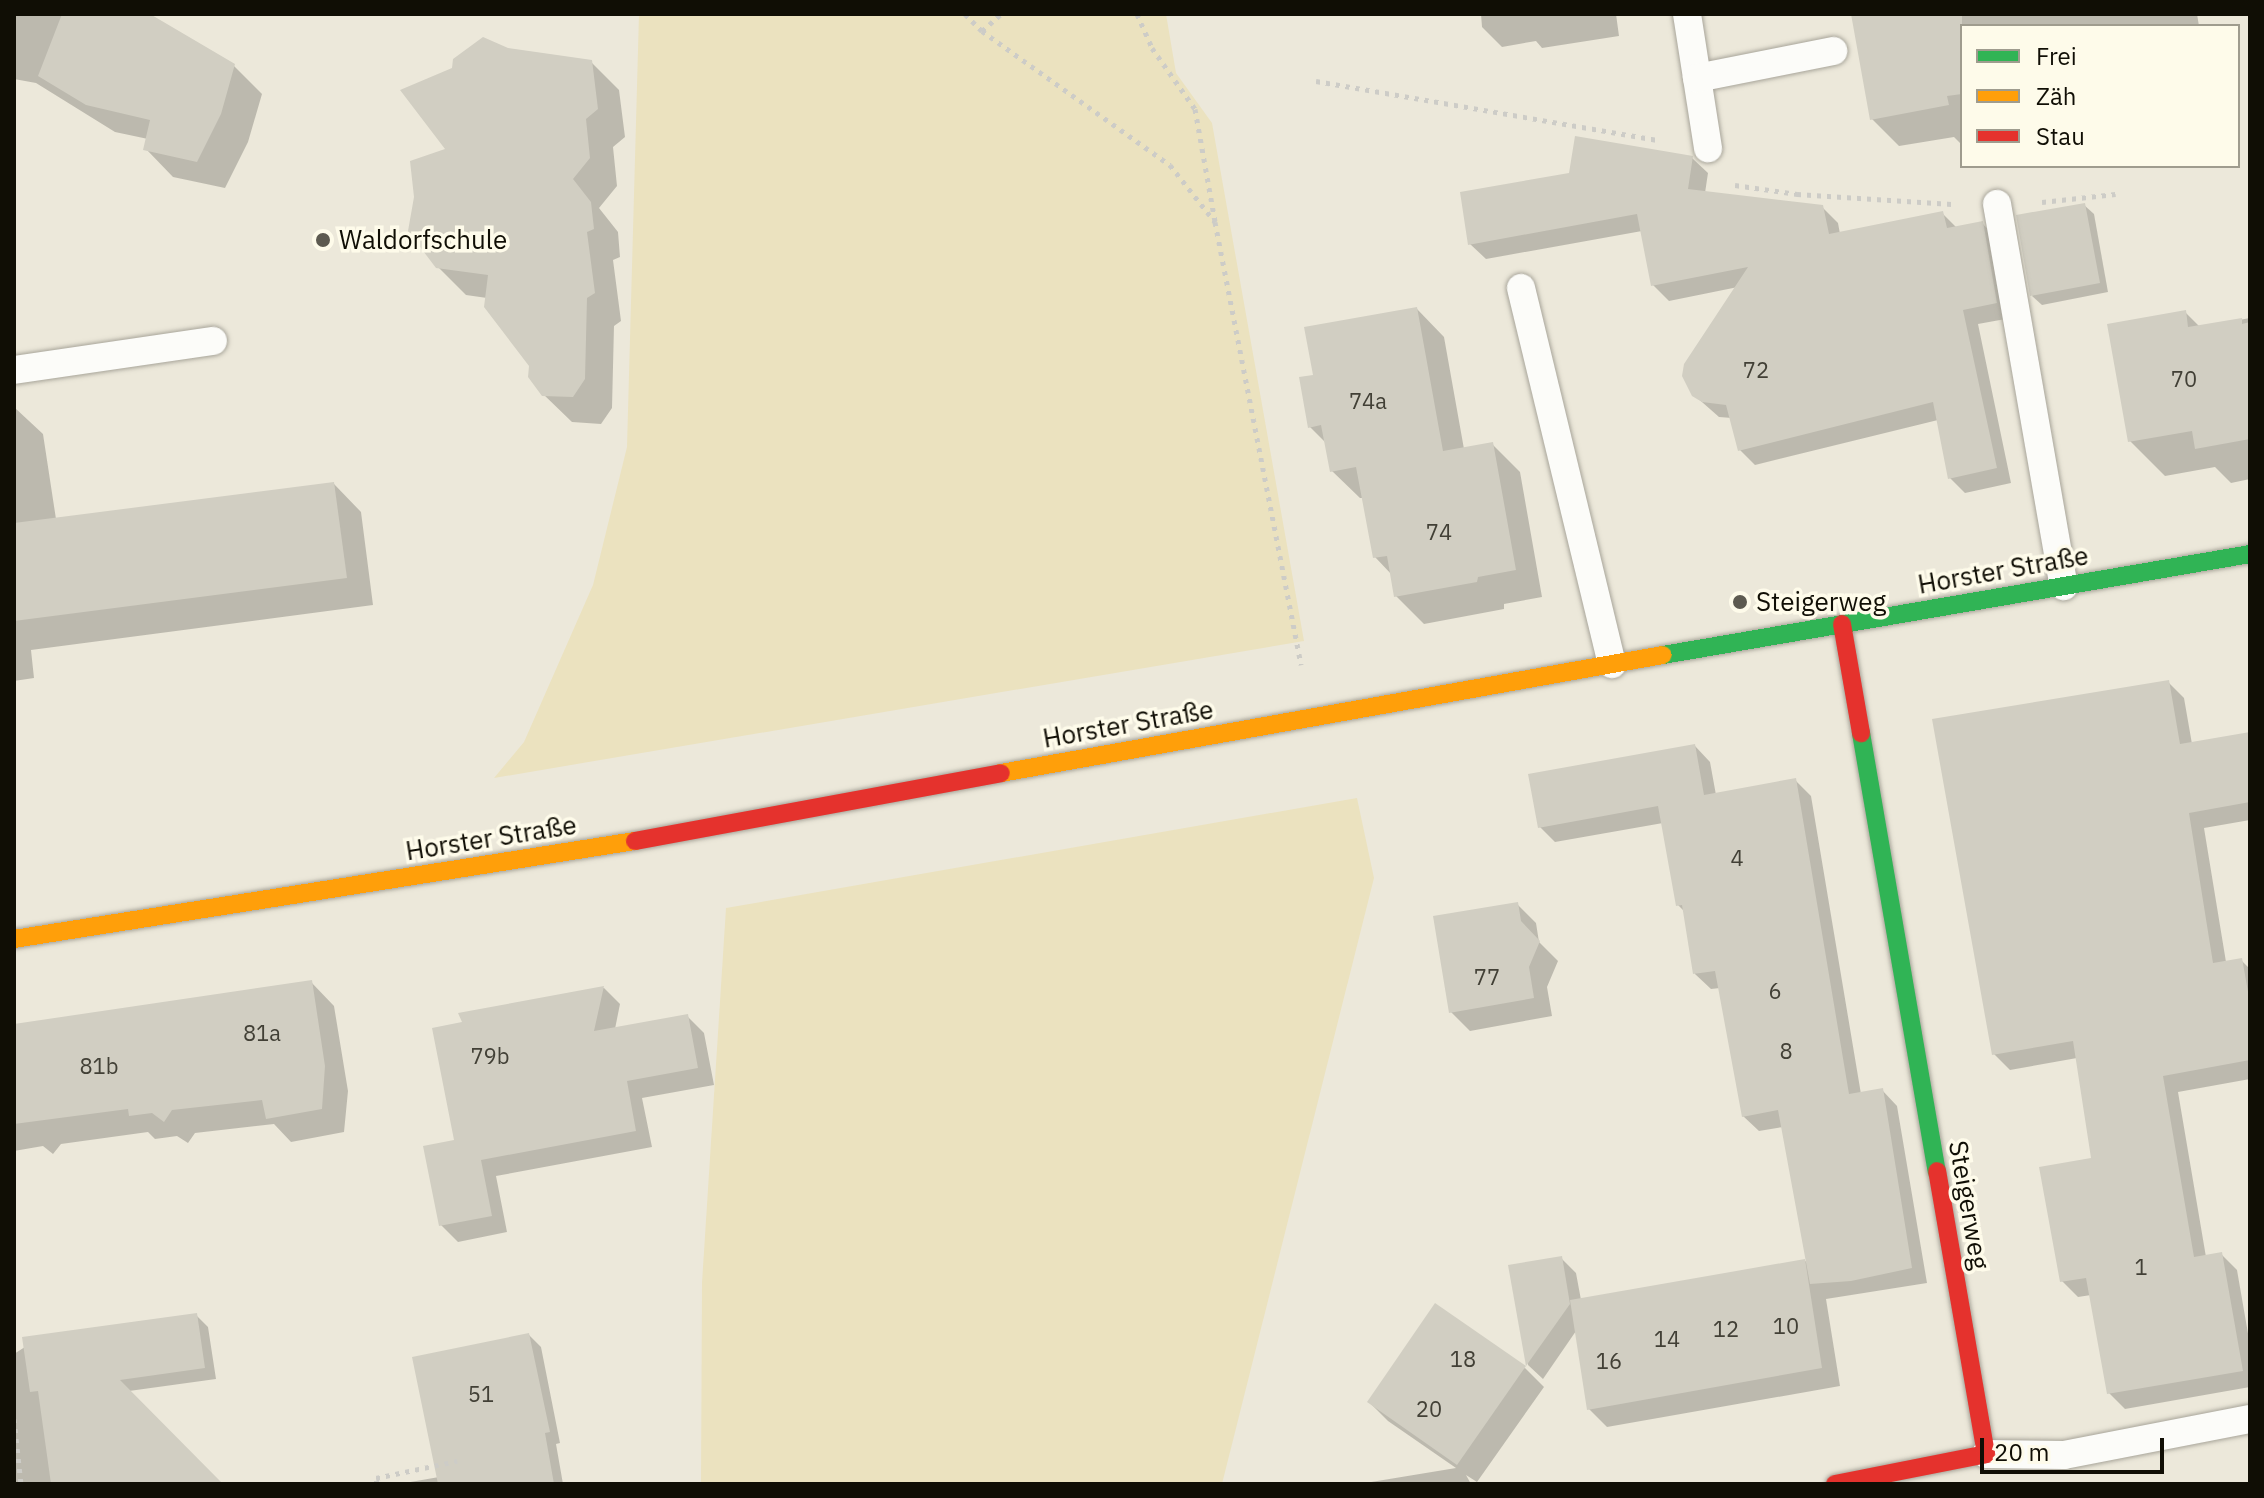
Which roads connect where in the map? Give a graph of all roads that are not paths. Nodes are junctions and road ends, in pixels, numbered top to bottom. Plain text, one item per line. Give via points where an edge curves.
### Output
1 (1687, 14) edge
2 (1833, 51) dead end
3 (1697, 78) junction
4 (1708, 148) road end
5 (1997, 204) road end
6 (1521, 288) dead end
7 (213, 341) dead end
8 (14, 370) edge
9 (2250, 554) edge
10 (2064, 586) junction
11 (1842, 624) junction
12 (1612, 664) junction
13 (14, 939) edge
14 (2250, 1419) edge
15 (1986, 1454) junction
16 (1835, 1484) edge

1 - 3 lane
2 - 3 lane
3 - 4 lane
5 - 10 lane
6 - 12 lane
7 - 8 lane
9 - 10 main road, Horster Straße
10 - 11 main road, Horster Straße
11 - 12 main road, Horster Straße
11 - 15 main road, Steigerweg
12 - 13 main road, Horster Straße via 547,857
14 - 15 lane via 2064,1455
15 - 16 main road

